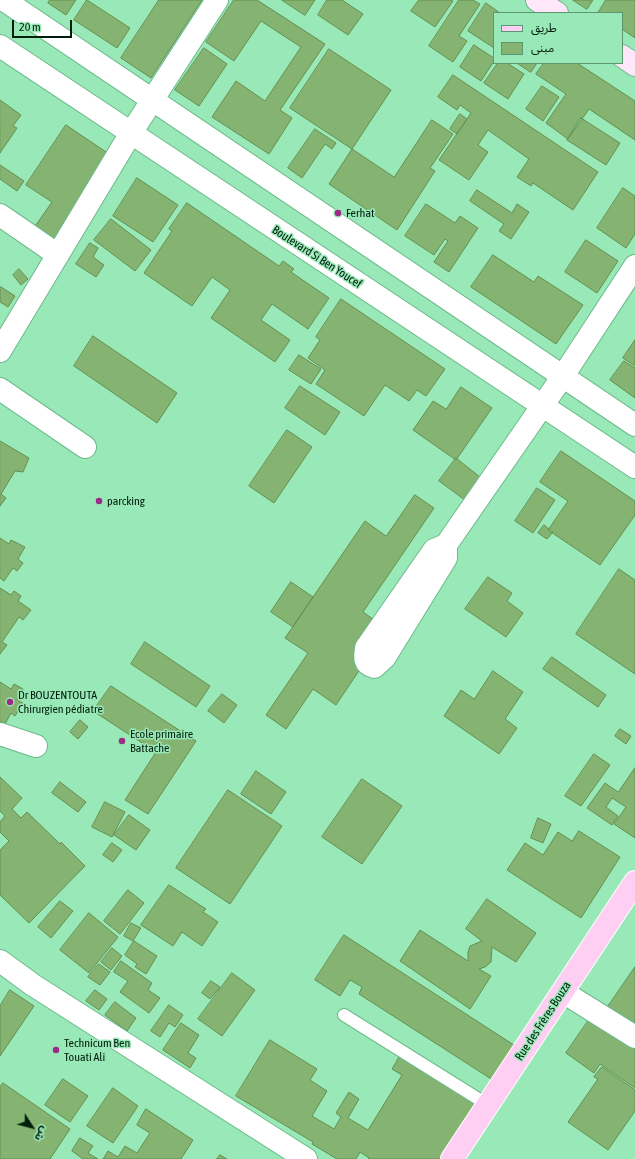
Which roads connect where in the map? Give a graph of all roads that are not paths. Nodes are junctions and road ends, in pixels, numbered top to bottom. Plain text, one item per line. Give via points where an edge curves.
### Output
1 (4, 0) edge
2 (217, 0) edge
3 (537, 0) edge
4 (555, 12) edge
5 (0, 46) edge
6 (623, 57) edge
7 (635, 65) edge
8 (152, 99) junction
9 (130, 133) junction
10 (0, 215) edge
11 (58, 255) junction
12 (635, 266) edge
13 (0, 351) edge
14 (563, 376) junction
15 (0, 388) edge
16 (542, 405) junction
17 (635, 425) edge
18 (85, 447) dead end
19 (635, 467) edge
20 (446, 545) junction
21 (0, 734) edge
22 (36, 746) dead end
23 (635, 882) edge
24 (0, 961) edge
25 (563, 992) junction
26 (344, 1015) dead end
27 (635, 1037) edge
28 (488, 1105) junction
29 (306, 1159) edge
30 (452, 1159) edge

1 - 8 street
2 - 8 street
3 - 4 main road
5 - 9 street, Boulevard Si Ben Youcef
6 - 7 main road
8 - 9 street
8 - 14 street
9 - 11 street
9 - 16 street, Boulevard Si Ben Youcef
10 - 11 street
11 - 13 street
12 - 14 street
14 - 16 street
14 - 17 street
15 - 18 street
16 - 19 street, Boulevard Si Ben Youcef
16 - 20 street
20 - 20 street via 434,550 366,648 365,661 368,665 374,667 384,657 446,558
21 - 22 street
23 - 25 main road, Rue des Frères Bouza
24 - 29 street via 39,989
25 - 27 street
25 - 28 main road, Rue des Frères Bouza
26 - 28 lane
28 - 30 main road, Rue des Frères Bouza

